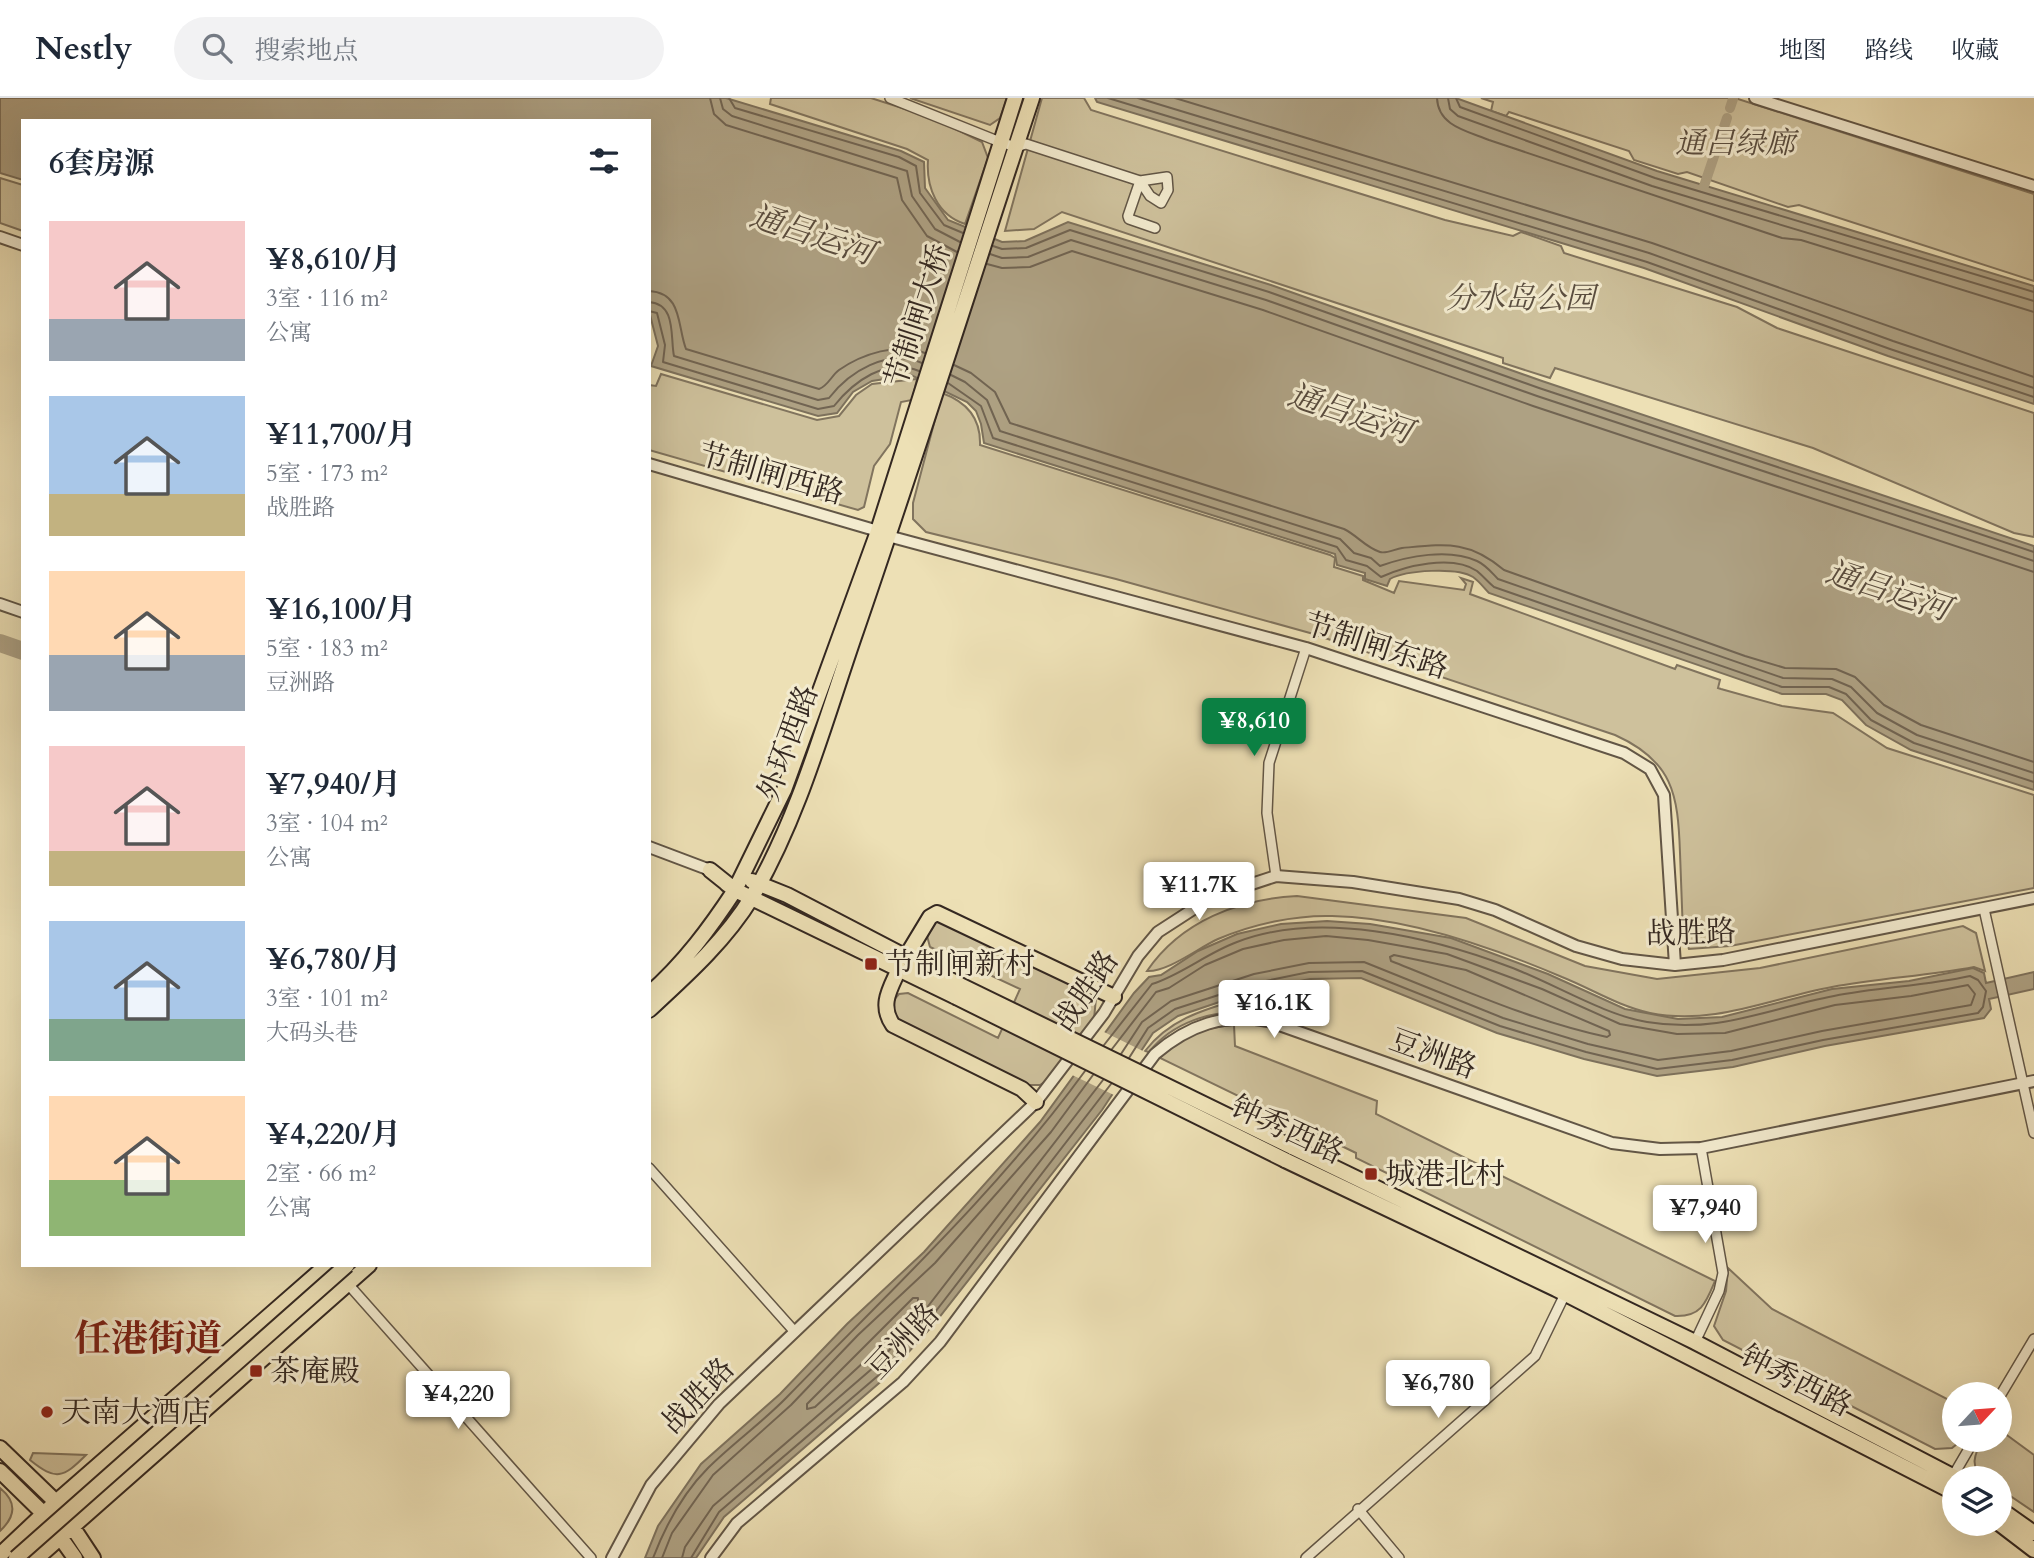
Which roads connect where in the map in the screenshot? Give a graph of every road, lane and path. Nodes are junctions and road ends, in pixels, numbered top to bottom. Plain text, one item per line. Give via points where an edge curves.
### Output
1 (890, 98) edge
2 (1015, 98) edge
3 (1032, 98) edge
4 (1755, 98) edge
5 (1000, 142) junction
6 (1016, 147) junction
7 (2034, 186) edge
8 (1155, 228) dead end
9 (0, 237) edge
10 (21, 244) edge
11 (907, 455) junction
12 (651, 465) edge
13 (883, 533) junction
14 (0, 604) edge
15 (21, 611) edge
16 (1306, 648) junction
17 (651, 848) edge
18 (710, 870) joint
19 (1276, 876) junction
20 (738, 883) junction
21 (759, 883) junction
22 (751, 898) junction
23 (2034, 898) edge
24 (1983, 909) junction
25 (908, 955) junction
26 (1675, 965) junction
27 (899, 969) junction
28 (958, 991) junction
29 (651, 992) edge
30 (1114, 998) junction
31 (651, 1008) edge
32 (2029, 1082) edge
33 (1036, 1102) junction
34 (2034, 1133) edge
35 (1701, 1147) junction
36 (651, 1170) edge
37 (325, 1267) edge
38 (345, 1267) edge
39 (367, 1267) edge
40 (348, 1284) junction
41 (1568, 1288) junction
42 (795, 1332) junction
43 (2034, 1339) edge
44 (1695, 1342) junction
45 (2008, 1382) edge
46 (0, 1448) edge
47 (1942, 1470) edge
48 (0, 1471) edge
49 (1942, 1486) edge
50 (56, 1502) junction
51 (1358, 1509) junction
52 (43, 1513) junction
53 (2012, 1517) edge
54 (73, 1527) junction
55 (2012, 1533) edge
56 (2034, 1533) edge
57 (60, 1537) junction
58 (2034, 1550) edge
59 (0, 1555) edge
60 (16, 1558) edge
61 (37, 1558) edge
62 (75, 1558) edge
63 (93, 1558) edge
64 (591, 1558) edge
65 (612, 1558) edge
66 (712, 1558) edge
67 (1306, 1558) edge
68 (1399, 1558) edge

1 - 5 street
2 - 5 main road
3 - 6 main road
4 - 7 street
5 - 6 street
5 - 11 main road, 节制闸大桥
6 - 8 street via 1026,144 1140,181 1129,219
6 - 11 main road, 节制闸大桥
9 - 10 street
11 - 13 main road, 外环西路
12 - 13 street, 节制闸西路
13 - 16 street, 节制闸东路
13 - 20 main road, 外环西路 via 784,790
13 - 21 main road, 外环西路 via 805,779
14 - 15 street
16 - 19 street via 1269,763 1267,813
16 - 26 street, 节制闸东路 via 1624,753 1650,769 1664,795
17 - 18 street
18 - 20 main road
19 - 26 street, 战胜路 via 1353,882 1459,899 1576,946 1622,959
19 - 30 street, 战胜路 via 1212,897 1183,913 1145,948
20 - 21 main road, 钟秀西路
20 - 22 main road, 钟秀西路
20 - 29 main road, 外环西路 via 685,959
21 - 22 main road, 外环西路
21 - 25 main road, 钟秀西路
22 - 27 main road, 钟秀西路
22 - 31 main road, 外环西路 via 698,965
23 - 24 street, 战胜路
24 - 26 street, 战胜路 via 1723,960
24 - 32 street
25 - 28 main road, 钟秀西路
25 - 30 main road via 937,913
27 - 28 main road, 钟秀西路
27 - 33 main road via 885,1002 893,1025 1021,1089
28 - 41 main road, 钟秀西路, bridge via 1395,1210
30 - 33 street, 战胜路
32 - 34 street
32 - 35 street, 豆洲路
33 - 42 street, 战胜路
35 - 44 street via 1723,1273
35 - 66 street, 豆洲路 via 1660,1149 1612,1143 1268,1021 1229,1018 1189,1029 1155,1054 940,1342 903,1382 737,1523
36 - 42 street
37 - 50 main road
38 - 60 main road, bridge
39 - 40 main road
40 - 54 main road
40 - 64 street
41 - 44 main road, 钟秀西路
41 - 49 main road, 钟秀西路
41 - 51 street via 1535,1356
42 - 65 street, 战胜路 via 719,1405 651,1485
43 - 45 street
44 - 47 main road, 钟秀西路
46 - 50 main road
48 - 52 main road
50 - 52 main road
50 - 54 main road
51 - 67 street
51 - 68 street
52 - 57 main road
52 - 59 main road
53 - 56 main road
54 - 57 main road
54 - 63 main road
55 - 58 main road
57 - 61 main road
57 - 62 main road

